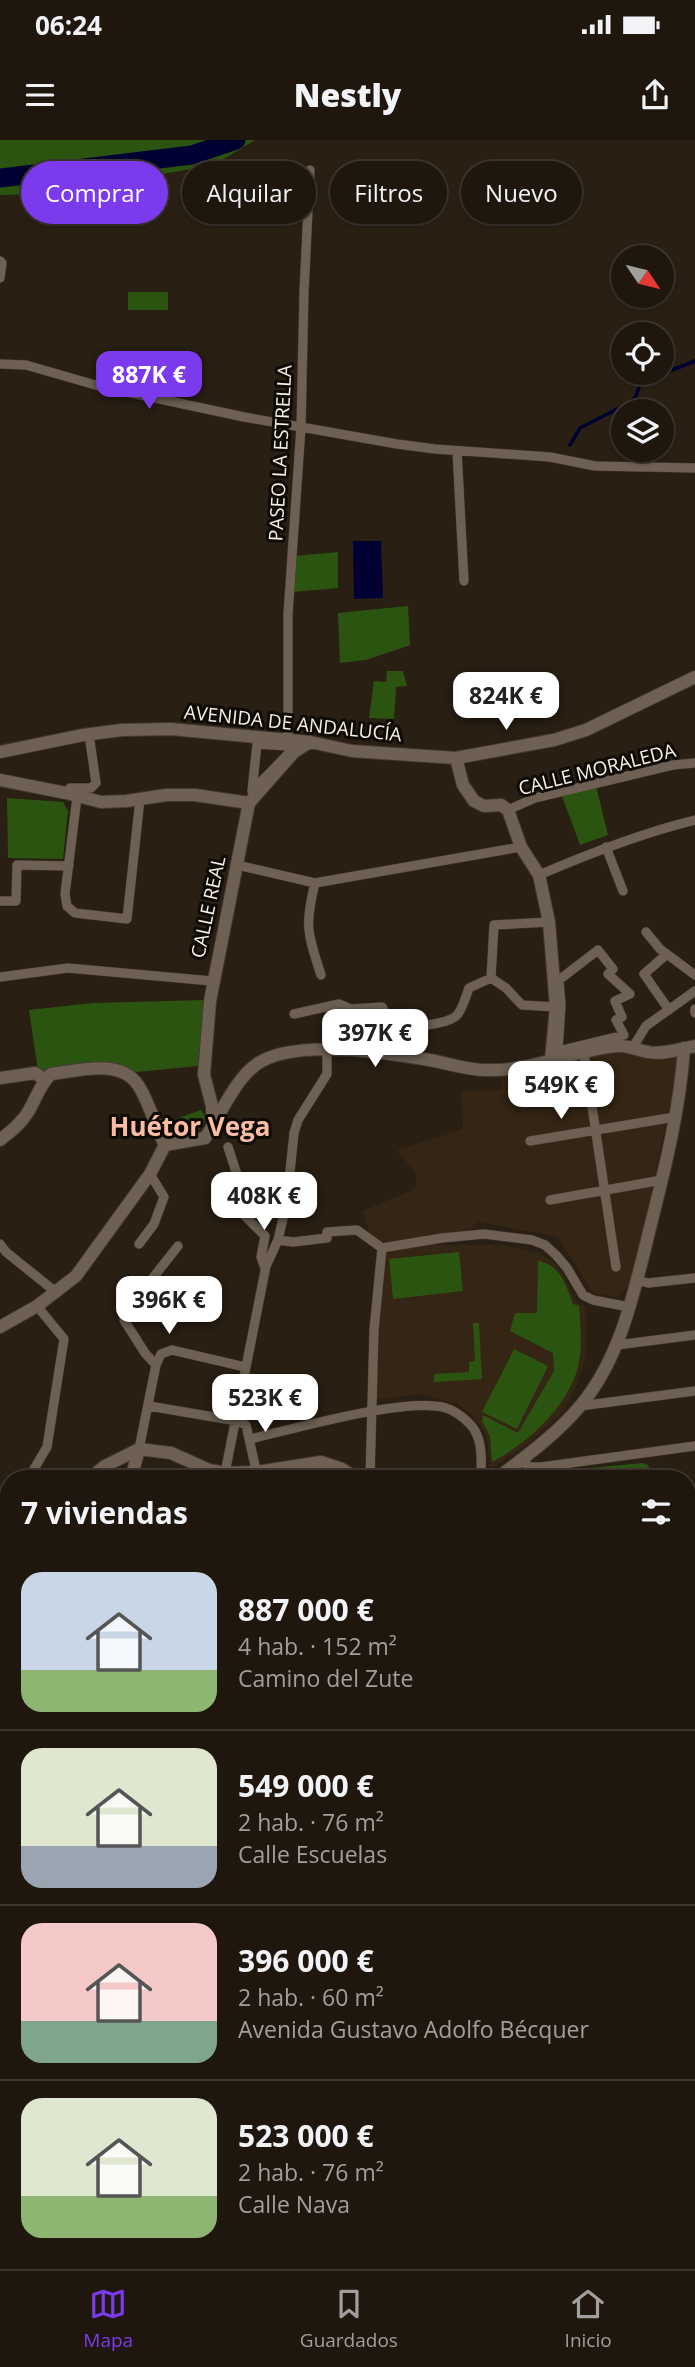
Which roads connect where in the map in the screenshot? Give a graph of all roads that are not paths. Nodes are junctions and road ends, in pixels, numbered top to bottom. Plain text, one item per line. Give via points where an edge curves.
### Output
1 (307, 224) edge
2 (0, 261) edge
3 (0, 278) edge
4 (0, 364) edge
5 (301, 427) junction
6 (457, 451) junction
7 (695, 468) edge
8 (464, 581) dead end
9 (695, 677) edge
10 (89, 734) junction
11 (310, 742) junction
12 (289, 745) junction
13 (0, 752) edge
14 (456, 758) junction
15 (695, 763) edge
16 (0, 780) edge
17 (72, 795) junction
18 (140, 799) junction
19 (249, 803) junction
20 (508, 810) junction
21 (695, 820) edge
22 (521, 847) junction
23 (606, 847) junction
24 (237, 865) junction
25 (69, 866) junction
26 (539, 875) junction
27 (315, 883) junction
28 (623, 891) dead end
29 (0, 901) edge
30 (549, 922) junction
31 (646, 932) dead end
32 (667, 954) junction
33 (321, 975) dead end
34 (695, 975) edge
35 (0, 977) edge
36 (491, 978) junction
37 (212, 981) junction
38 (695, 991) edge
39 (556, 1007) junction
40 (669, 1010) junction
41 (294, 1014) dead end
42 (633, 1047) junction
43 (689, 1047) edge
44 (327, 1049) junction
45 (584, 1053) junction
46 (554, 1055) junction
47 (0, 1078) edge
48 (45, 1080) junction
49 (218, 1107) junction
50 (675, 1117) junction
51 (597, 1131) junction
52 (0, 1140) edge
53 (530, 1141) dead end
54 (166, 1144) junction
55 (228, 1147) dead end
56 (150, 1174) junction
57 (662, 1180) junction
58 (606, 1191) junction
59 (550, 1200) dead end
60 (278, 1240) junction
61 (0, 1244) edge
62 (139, 1244) dead end
63 (178, 1246) dead end
64 (382, 1248) junction
65 (616, 1267) dead end
66 (265, 1268) junction
67 (695, 1278) edge
68 (636, 1280) junction
69 (57, 1293) junction
70 (37, 1306) junction
71 (629, 1307) junction
72 (0, 1327) edge
73 (695, 1335) edge
74 (617, 1345) junction
75 (156, 1365) junction
76 (245, 1367) junction
77 (695, 1391) edge
78 (149, 1406) junction
79 (580, 1406) junction
80 (370, 1412) junction
81 (237, 1421) junction
82 (250, 1438) junction
83 (695, 1446) edge
84 (139, 1449) junction
85 (522, 1460) junction
86 (33, 1470) edge
87 (100, 1470) edge
88 (133, 1470) edge
89 (209, 1470) edge
90 (226, 1470) edge
91 (257, 1470) edge
92 (285, 1470) edge
93 (344, 1470) edge
94 (370, 1470) edge
95 (481, 1470) edge
96 (508, 1470) edge

1 - 5 street, PASEO LA ESTRELLA
2 - 3 street
4 - 5 street via 26,365 99,386
5 - 6 street
5 - 12 street, PASEO LA ESTRELLA via 288,614
6 - 7 street via 550,457 595,466
6 - 8 street
9 - 14 street, AVENIDA DE ANDALUCÍA via 586,730
10 - 12 street, AVENIDA DE ANDALUCÍA via 171,729
10 - 13 street, AVENIDA DE ANDALUCÍA
10 - 17 street via 96,783 91,788 70,788
11 - 12 street, AVENIDA DE ANDALUCÍA
11 - 14 street, AVENIDA DE ANDALUCÍA via 352,751
11 - 19 street via 294,752
12 - 12 street via 279,763 252,791 257,744 288,746 291,748
14 - 20 street via 463,785 474,801
15 - 20 street, CALLE MORALEDA via 534,798
16 - 17 street
17 - 18 street via 101,802
17 - 25 street
18 - 19 street via 195,795
18 - 25 street via 127,919 75,913 67,906
19 - 24 street, CALLE REAL
20 - 22 street
21 - 23 street
22 - 26 street
22 - 27 street
23 - 26 street
23 - 28 street
24 - 27 street
24 - 37 street, CALLE REAL
25 - 29 street via 17,865 16,901
26 - 30 street
27 - 33 street via 307,930
30 - 36 street via 494,925
30 - 39 street
31 - 32 street
32 - 34 street
32 - 40 street via 644,974
35 - 37 street via 68,968
36 - 39 street via 522,1005
36 - 41 street via 469,988 452,1019 430,1024 395,1030 382,1007 351,1009 339,1004
37 - 49 street, CALLE REAL via 204,1075
38 - 40 street
39 - 46 street
40 - 42 street via 646,1026
42 - 43 street via 658,1053
42 - 45 street
43 - 50 street
44 - 46 street via 394,1051 486,1070
44 - 49 street via 285,1052 257,1063
44 - 60 street via 327,1074 293,1133 290,1184
45 - 46 street
45 - 51 street
46 - 46 street via 561,1007 559,980 598,950 613,968 608,974 630,995 615,1002 622,1017 616,1020 624,1035
47 - 48 street via 34,1073
48 - 52 street via 27,1115
48 - 54 street via 51,1074 106,1068 122,1071 138,1084
49 - 54 street, CALLE REAL via 205,1138
50 - 51 street
50 - 57 street
51 - 53 street
51 - 58 street
54 - 56 street
55 - 66 street via 246,1216 265,1236 261,1256
56 - 62 street via 163,1197 154,1224
56 - 69 street via 76,1276
57 - 58 street
57 - 68 street
58 - 59 street
58 - 65 street
60 - 64 street via 327,1238 327,1232 357,1230
60 - 66 street
61 - 69 street
63 - 75 street via 124,1321
64 - 71 street via 484,1234 532,1240 556,1255 583,1295
64 - 80 street
66 - 76 street
67 - 68 street
68 - 71 street
69 - 70 street
70 - 72 street
70 - 86 street via 64,1339 47,1447
71 - 74 street
73 - 74 street
74 - 79 street
75 - 76 street via 162,1354 172,1350
75 - 78 street
76 - 81 street
77 - 79 street
78 - 81 street
78 - 84 street
79 - 85 street
80 - 82 street
80 - 94 street
80 - 95 street via 447,1408 475,1432
81 - 82 street via 246,1425
81 - 90 street
82 - 91 street
83 - 85 street via 541,1467 529,1467
84 - 87 street
84 - 88 street
84 - 89 street via 171,1453
85 - 96 street
92 - 93 street via 321,1462

